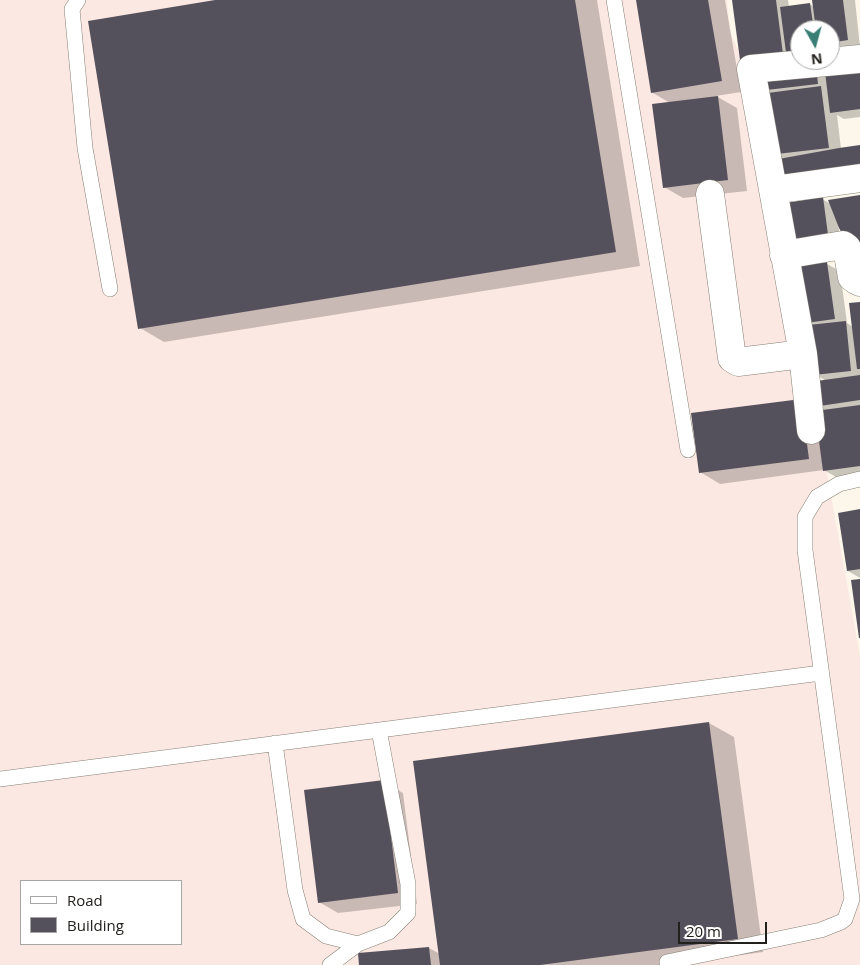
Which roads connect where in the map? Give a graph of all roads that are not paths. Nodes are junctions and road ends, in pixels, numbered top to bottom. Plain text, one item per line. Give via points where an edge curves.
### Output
1 (78, 0) edge
2 (614, 0) edge
3 (860, 59) edge
4 (860, 178) edge
5 (773, 190) junction
6 (710, 194) dead end
7 (784, 255) junction
8 (860, 282) edge
9 (110, 290) dead end
10 (803, 354) junction
11 (811, 430) dead end
12 (688, 450) dead end
13 (860, 479) edge
14 (821, 673) junction
15 (379, 730) junction
16 (276, 743) junction
17 (0, 779) edge
18 (358, 944) junction
19 (667, 962) dead end
20 (330, 965) edge

1 - 9 lane via 72,9 86,148
2 - 12 lane
3 - 5 street via 751,69
4 - 5 street
5 - 7 street
6 - 10 street via 732,358 738,362
7 - 8 street via 843,245 847,248 852,277
7 - 10 street
10 - 11 street
13 - 14 lane via 838,484 817,497 806,517 805,550
14 - 15 lane
14 - 19 lane via 852,899 845,919 821,930
15 - 16 lane
15 - 18 lane via 408,884 408,913 389,932
16 - 17 lane
16 - 18 lane via 295,890 303,918 326,936
18 - 20 lane

